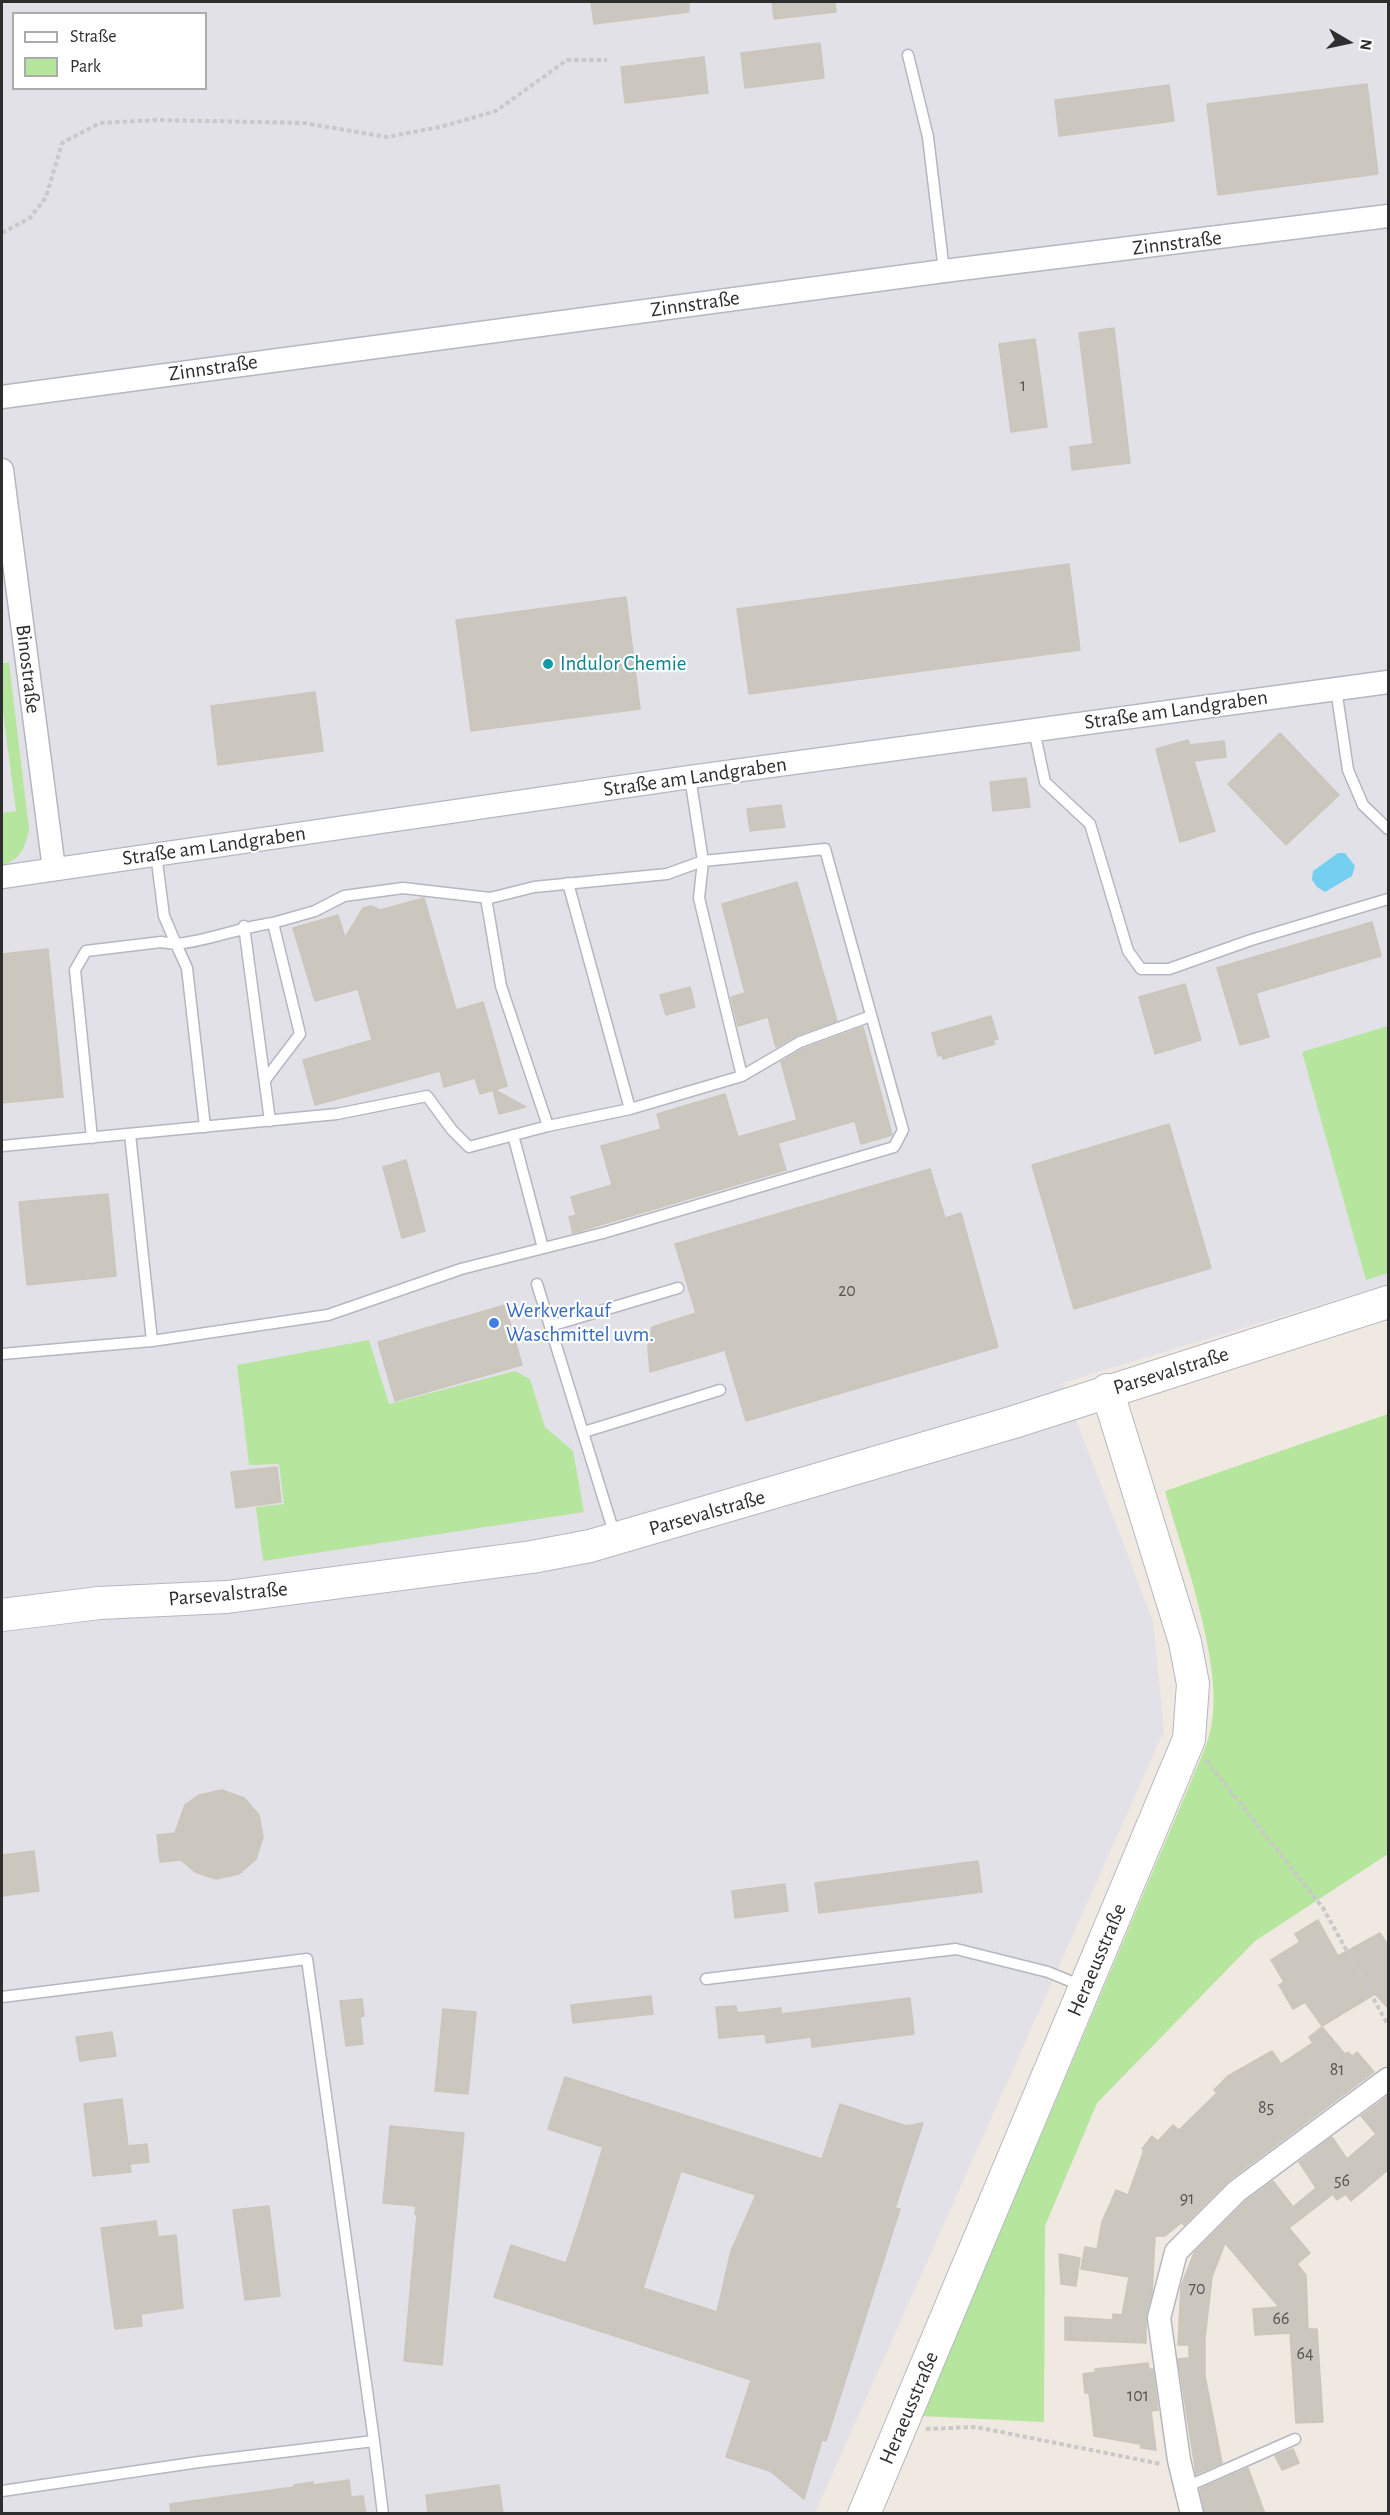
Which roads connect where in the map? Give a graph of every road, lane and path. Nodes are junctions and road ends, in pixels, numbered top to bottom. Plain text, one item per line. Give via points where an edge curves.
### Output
1 (908, 55) dead end
2 (607, 60) dead end
3 (1389, 216) edge
4 (2, 234) edge
5 (944, 271) junction
6 (2, 397) edge
7 (2, 470) edge
8 (1389, 682) edge
9 (1336, 688) junction
10 (1034, 730) junction
11 (690, 777) junction
12 (1389, 829) edge
13 (156, 854) junction
14 (703, 861) junction
15 (54, 869) junction
16 (2, 877) edge
17 (568, 883) junction
18 (486, 898) junction
19 (1389, 899) edge
20 (273, 923) junction
21 (244, 926) junction
22 (176, 944) junction
23 (871, 1016) junction
24 (742, 1076) junction
25 (265, 1080) junction
26 (630, 1109) junction
27 (270, 1121) junction
28 (548, 1126) junction
29 (205, 1127) junction
30 (130, 1134) junction
31 (513, 1135) junction
32 (92, 1137) junction
33 (2, 1146) edge
34 (543, 1248) junction
35 (537, 1284) dead end
36 (678, 1288) dead end
37 (1389, 1302) edge
38 (550, 1326) junction
39 (152, 1341) junction
40 (2, 1354) edge
41 (720, 1390) dead end
42 (1107, 1390) junction
43 (584, 1432) junction
44 (616, 1540) junction
45 (2, 1615) edge
46 (1189, 1739) junction
47 (706, 1979) dead end
48 (1086, 1987) junction
49 (2, 1997) edge
50 (1389, 2025) edge
51 (1389, 2079) edge
52 (899, 2430) junction
53 (1295, 2439) dead end
54 (374, 2441) junction
55 (1179, 2460) junction
56 (1186, 2487) junction
57 (2, 2491) edge
58 (383, 2514) edge
59 (864, 2514) edge
60 (1192, 2514) edge

1 - 5 lane via 928,137
2 - 4 path via 567,60 496,111 387,137 304,123 100,123 62,143 46,197 30,218
3 - 5 street, Zinnstraße
5 - 6 street, Zinnstraße
7 - 15 street, Binostraße
8 - 9 street, Straße am Landgraben
9 - 10 street, Straße am Landgraben
9 - 12 lane via 1348,770 1363,805
10 - 11 street, Straße am Landgraben
10 - 19 lane via 1045,782 1090,824 1128,951 1141,969 1169,969
11 - 13 street, Straße am Landgraben
11 - 14 lane
13 - 15 street, Straße am Landgraben
13 - 22 lane via 164,916
14 - 17 lane via 667,874
14 - 23 lane via 825,849
14 - 24 lane via 699,898
15 - 16 street, Straße am Landgraben
17 - 18 lane
17 - 26 lane
18 - 20 lane via 403,888 344,896 315,911
18 - 28 lane via 501,986
20 - 21 lane
20 - 25 lane via 300,1034
21 - 22 lane
21 - 25 lane
22 - 29 lane via 187,968
22 - 32 lane via 161,942 86,951 75,970
23 - 24 lane via 800,1042
23 - 34 lane via 903,1130 894,1147
24 - 26 lane
25 - 27 lane
26 - 28 lane
27 - 29 lane
27 - 31 lane via 337,1114 427,1096 469,1147
28 - 31 lane
29 - 30 lane
30 - 32 lane
30 - 39 lane
31 - 34 lane
32 - 33 lane
34 - 39 lane via 461,1269 328,1315
35 - 38 lane
36 - 38 lane
37 - 42 street, Parsevalstraße
38 - 43 lane
39 - 40 lane
41 - 43 lane
42 - 44 street, Parsevalstraße via 1014,1422
42 - 46 street, Heraeusstraße via 1185,1642 1193,1684
43 - 44 lane
44 - 45 street, Parsevalstraße via 532,1557 227,1597 99,1603
46 - 48 street, Heraeusstraße
46 - 50 path via 1323,1908
47 - 48 lane via 956,1949 1048,1972
48 - 52 street, Heraeusstraße
49 - 54 lane via 307,1959
51 - 55 street via 1237,2191 1176,2252 1159,2318
52 - 55 path via 976,2427 1159,2464
52 - 59 street, Heraeusstraße
53 - 56 lane
54 - 57 lane
54 - 58 lane
55 - 56 street
56 - 60 street

